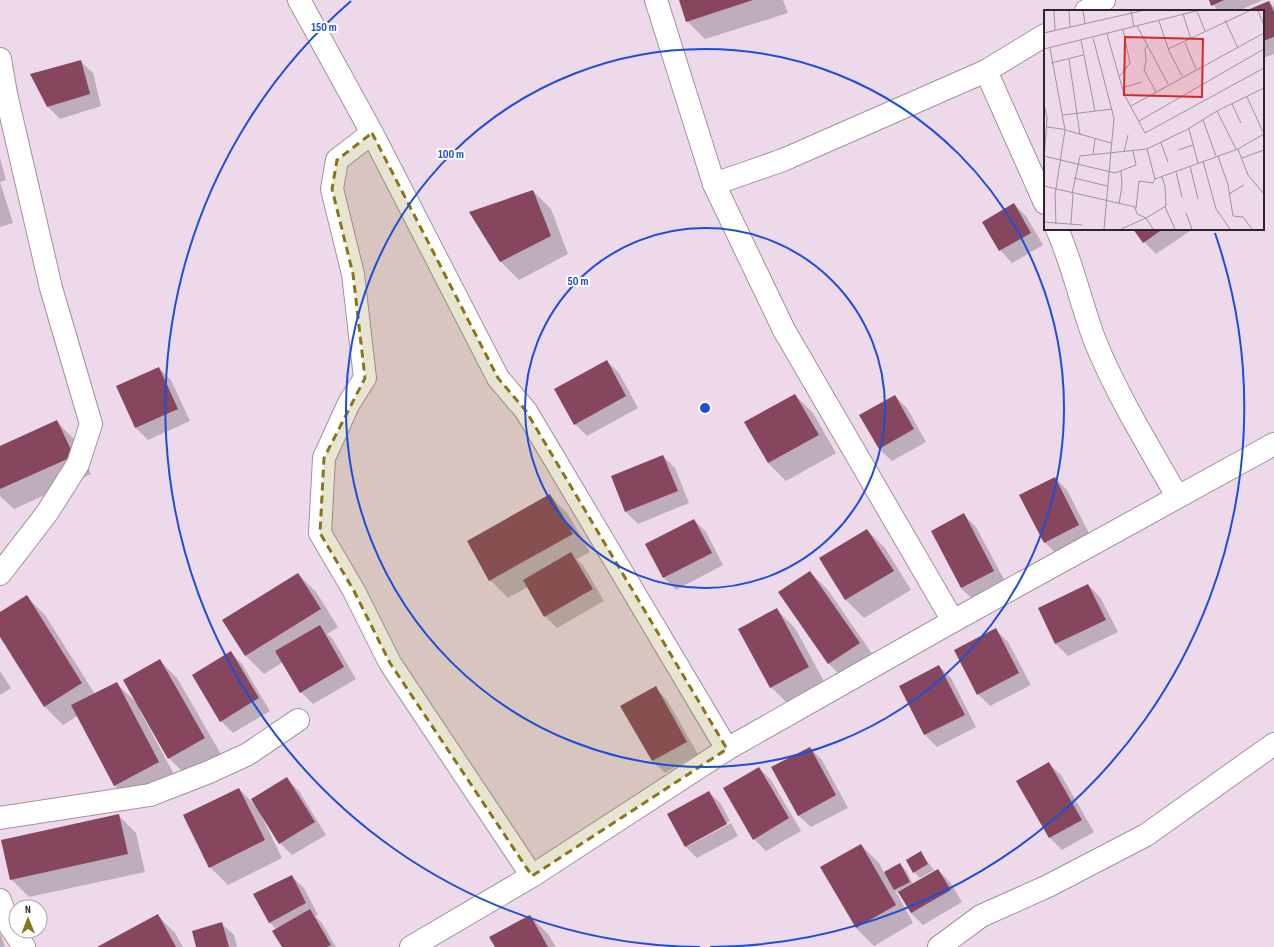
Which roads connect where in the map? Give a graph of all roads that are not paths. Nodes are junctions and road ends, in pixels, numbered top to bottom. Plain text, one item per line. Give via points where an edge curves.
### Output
1 (299, 0) edge
2 (656, 0) edge
3 (1080, 0) edge
4 (1104, 0) edge
5 (1085, 10) edge
6 (1087, 10) edge
7 (1044, 36) edge
8 (0, 59) edge
9 (986, 71) junction
10 (372, 133) junction
11 (714, 184) junction
12 (1044, 201) edge
13 (1056, 230) edge
14 (1274, 444) edge
15 (1177, 496) junction
16 (0, 574) edge
17 (953, 621) junction
18 (298, 720) dead end
19 (1274, 744) edge
20 (727, 749) junction
21 (0, 818) edge
22 (532, 876) junction
23 (0, 900) edge
24 (24, 947) edge
25 (411, 947) edge
26 (939, 947) edge

1 - 10 street
2 - 11 street
3 - 5 street
4 - 6 street
7 - 9 street
8 - 16 street via 50,288 91,424 78,464 46,513
9 - 11 street via 783,160
9 - 12 street
10 - 20 street via 498,378 526,412
10 - 22 street via 337,160 332,189 354,274 365,378 349,403 324,458 320,533 354,591 390,663
11 - 17 street via 784,330
13 - 15 street via 1067,252 1095,340 1129,411
14 - 15 street
15 - 17 street
17 - 20 street
18 - 21 street via 248,754 150,794
19 - 26 street via 1146,836 1048,886 981,916
20 - 22 street
22 - 25 street
23 - 24 street via 7,920

